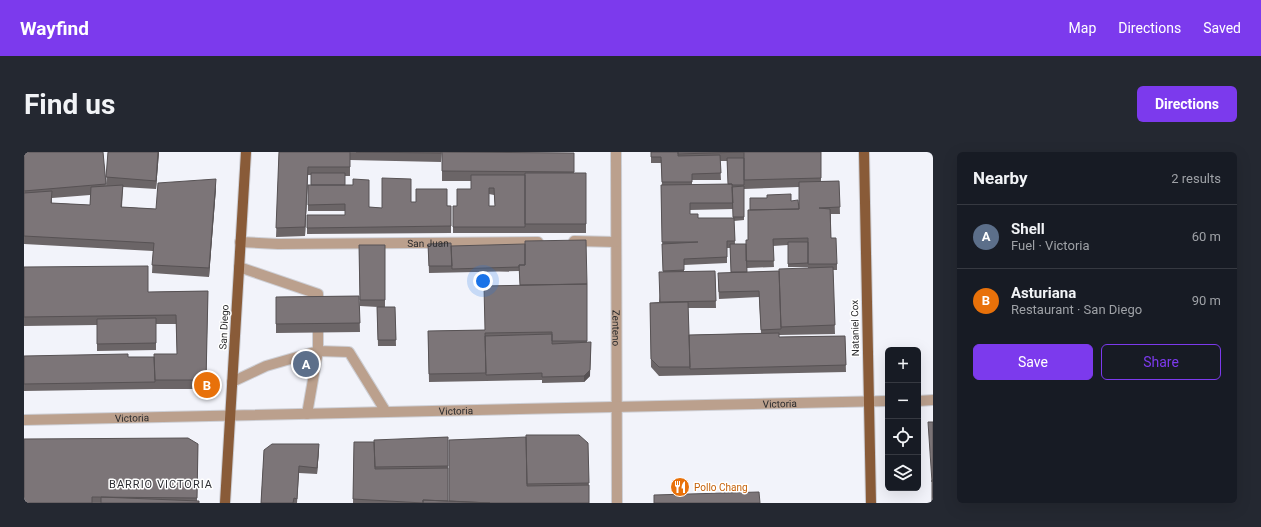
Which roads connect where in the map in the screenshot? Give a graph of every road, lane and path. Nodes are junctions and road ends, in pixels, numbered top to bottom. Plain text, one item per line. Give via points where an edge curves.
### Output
1 (246, 152) edge
2 (616, 152) edge
3 (864, 152) edge
4 (240, 242) junction
5 (547, 242) edge
6 (563, 242) edge
7 (616, 242) junction
8 (239, 267) junction
9 (318, 305) edge
10 (318, 332) edge
11 (318, 351) junction
12 (232, 382) junction
13 (933, 400) edge
14 (885, 401) edge
15 (921, 401) edge
16 (869, 402) junction
17 (616, 407) junction
18 (386, 412) junction
19 (307, 414) junction
20 (230, 415) junction
21 (24, 420) edge
22 (225, 503) edge
23 (617, 503) edge
24 (871, 503) edge

1 - 4 main road, San Diego
2 - 7 street, Zenteno
3 - 16 main road, Nataniel Cox
4 - 5 street, San Juan
4 - 8 main road, San Diego
6 - 7 street
7 - 17 street, Zenteno
8 - 9 street via 318,294
8 - 12 main road, San Diego
10 - 11 street
11 - 12 street via 266,366
11 - 18 street via 349,352
11 - 19 street
12 - 20 main road, San Diego
13 - 15 street
14 - 16 street, Victoria
16 - 17 street, Victoria
16 - 24 main road, Nataniel Cox
17 - 18 street, Victoria
17 - 23 street, Zenteno
18 - 19 street, Victoria
19 - 20 street, Victoria
20 - 21 street, Victoria
20 - 22 main road, San Diego

